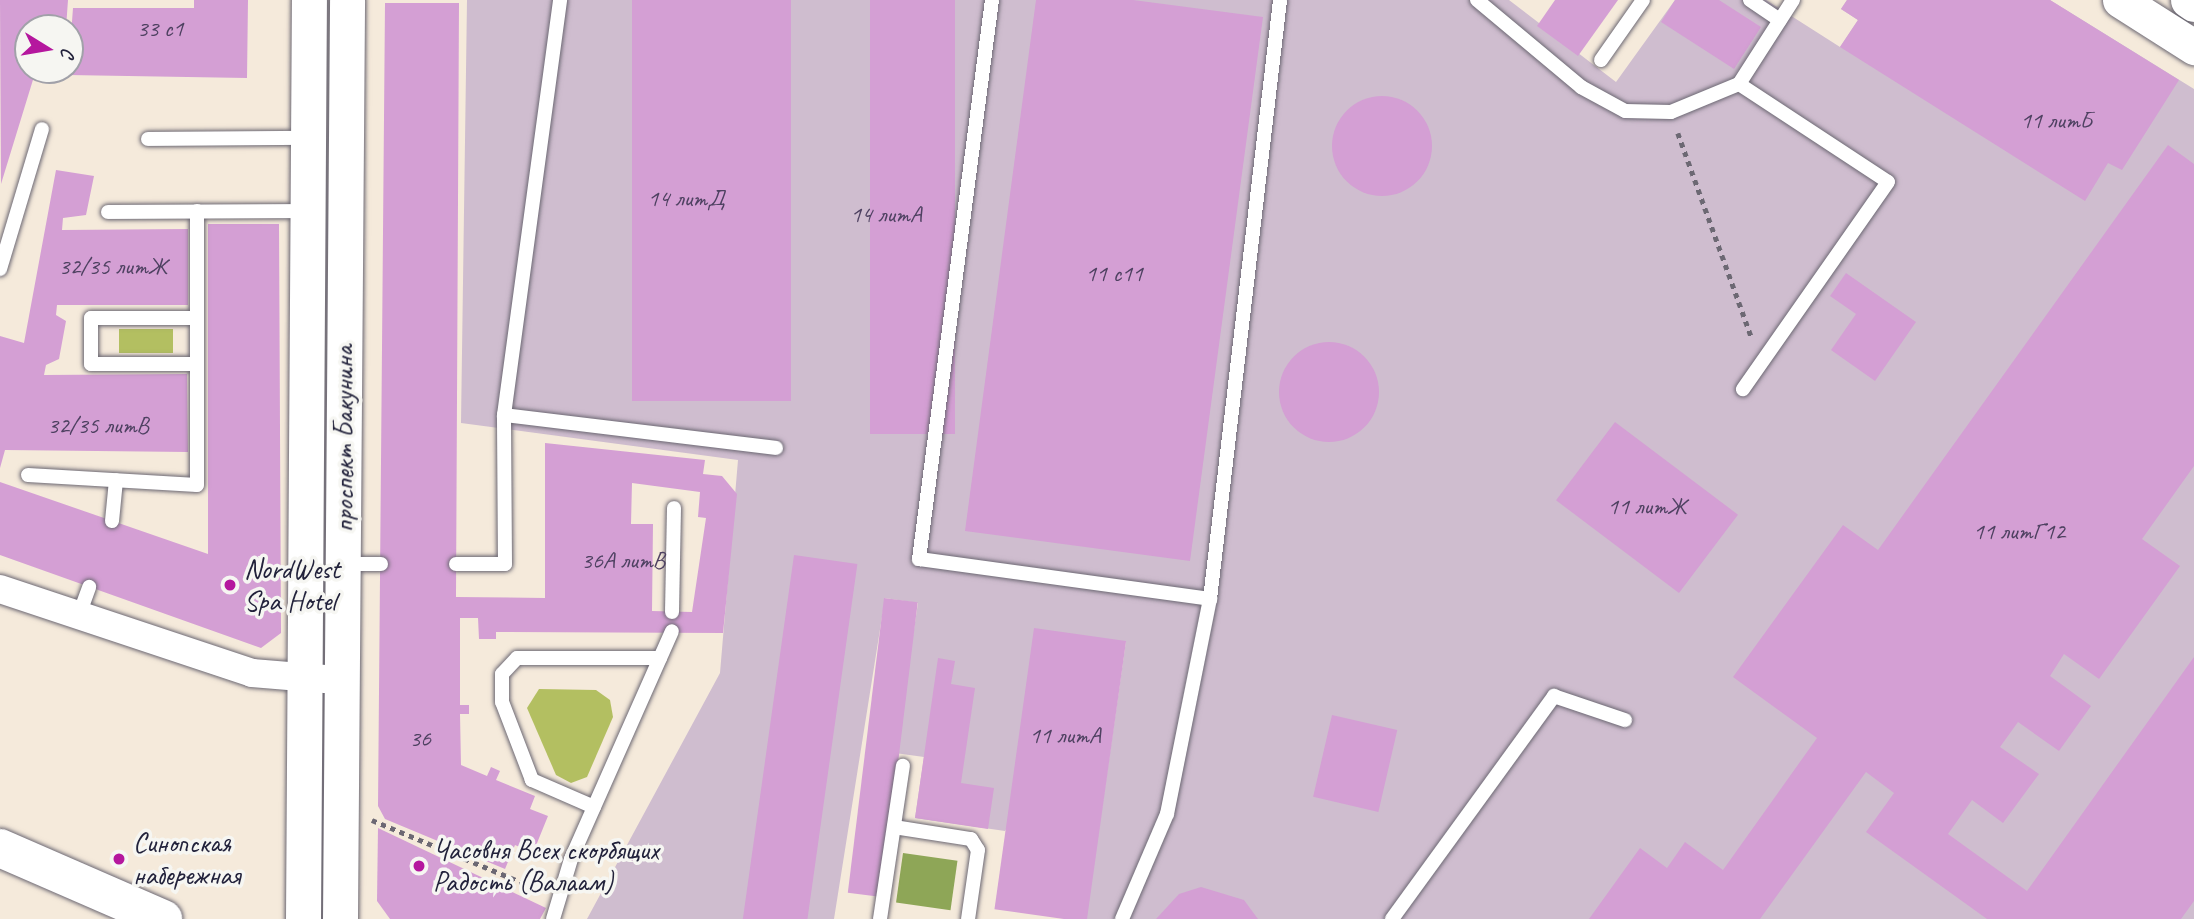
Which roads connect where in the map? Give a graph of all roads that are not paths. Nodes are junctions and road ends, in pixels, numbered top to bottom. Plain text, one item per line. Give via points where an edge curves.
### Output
1 (309, 0) edge
2 (347, 0) edge
3 (560, 0) edge
4 (992, 0) edge
5 (1280, 0) edge
6 (1477, 0) edge
7 (1643, 0) edge
8 (1750, 0) edge
9 (1793, 0) edge
10 (2120, 0) edge
11 (2188, 0) edge
12 (2194, 4) edge
13 (1780, 20) junction
14 (2194, 47) edge
15 (1601, 60) dead end
16 (1739, 84) junction
17 (42, 130) dead end
18 (308, 138) junction
19 (148, 139) dead end
20 (197, 211) junction
21 (308, 211) junction
22 (108, 212) dead end
23 (0, 269) edge
24 (197, 318) junction
25 (197, 364) junction
26 (1743, 389) dead end
27 (504, 415) junction
28 (776, 448) dead end
29 (28, 475) dead end
30 (116, 481) junction
31 (674, 508) dead end
32 (112, 521) dead end
33 (343, 564) junction
34 (382, 564) dead end
35 (456, 564) dead end
36 (89, 587) dead end
37 (0, 589) edge
38 (1210, 599) junction
39 (672, 612) dead end
40 (79, 615) junction
41 (672, 631) dead end
42 (660, 658) junction
43 (305, 678) junction
44 (342, 679) junction
45 (1625, 720) dead end
46 (903, 766) dead end
47 (594, 807) junction
48 (894, 827) junction
49 (0, 848) edge
50 (163, 919) edge
51 (303, 919) edge
52 (340, 919) edge
53 (553, 919) edge
54 (880, 919) edge
55 (968, 919) edge
56 (1122, 919) edge
57 (1392, 919) edge

1 - 18 street, проспект Бакунина
2 - 33 street, проспект Бакунина
3 - 27 lane
4 - 38 lane via 919,559
5 - 38 lane
6 - 16 lane via 1581,87 1625,111 1671,112
7 - 15 lane
8 - 13 lane
9 - 13 lane
10 - 14 street
11 - 12 street
13 - 16 lane
16 - 26 lane via 1888,182
17 - 23 lane
18 - 19 lane
18 - 21 street, проспект Бакунина
20 - 21 lane
20 - 22 lane
20 - 24 lane
21 - 43 street, проспект Бакунина
24 - 25 lane
24 - 25 lane via 91,318 91,364
25 - 30 lane via 197,485
27 - 28 lane
27 - 35 lane via 505,564
29 - 30 lane
30 - 32 lane
31 - 39 lane
33 - 34 lane
33 - 44 street, проспект Бакунина
36 - 40 lane
37 - 40 street
38 - 56 lane via 1167,814
40 - 43 street via 252,673
41 - 42 lane
42 - 47 lane
42 - 47 lane via 517,658 502,674 502,702 531,780
43 - 44 street
43 - 51 street, проспект Бакунина
44 - 52 street, проспект Бакунина
45 - 57 lane via 1554,696
46 - 48 lane
47 - 53 lane
48 - 54 lane
48 - 55 lane via 971,839 978,850
49 - 50 main road

